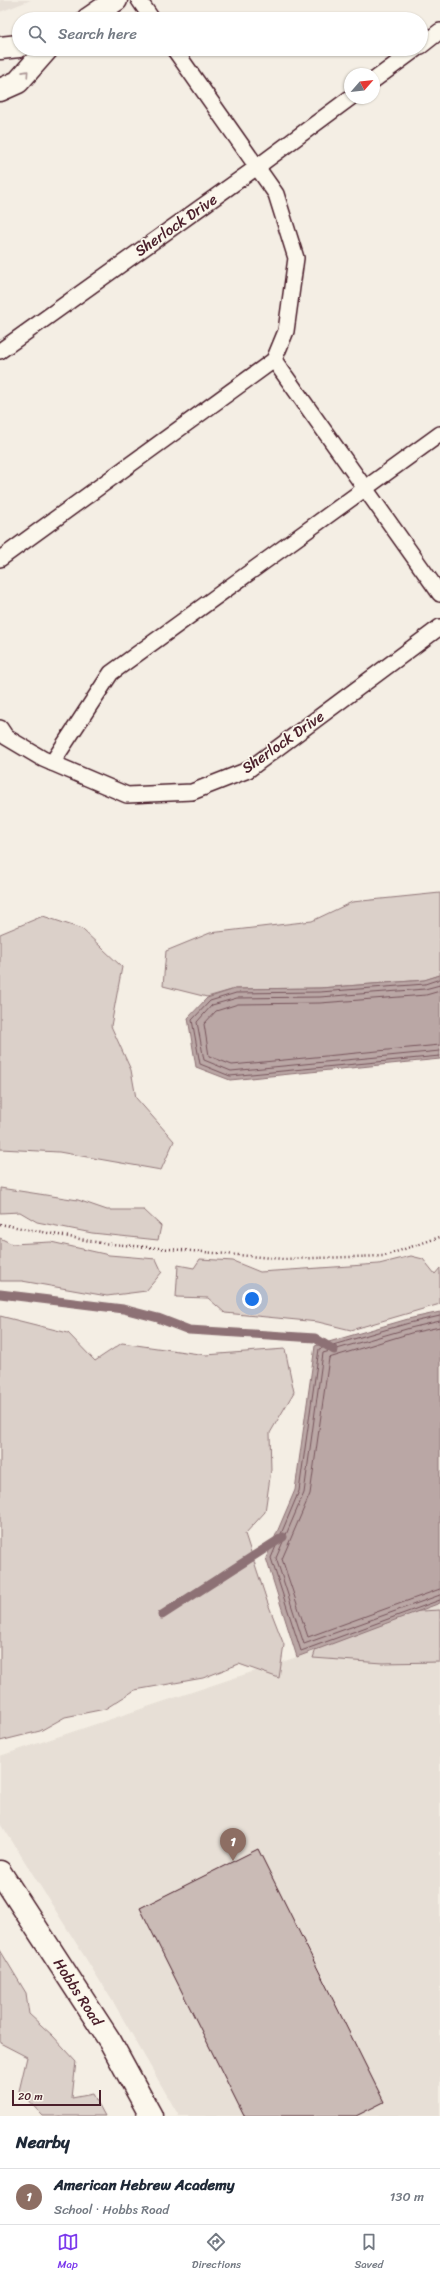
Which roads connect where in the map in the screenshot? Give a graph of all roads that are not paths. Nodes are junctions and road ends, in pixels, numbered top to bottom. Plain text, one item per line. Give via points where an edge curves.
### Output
1 (116, 0) edge
2 (139, 0) edge
3 (98, 12) edge
4 (147, 12) edge
5 (440, 31) edge
6 (428, 40) edge
7 (12, 47) edge
8 (0, 48) edge
9 (41, 56) edge
10 (179, 56) edge
11 (407, 56) edge
12 (380, 76) edge
13 (0, 90) edge
14 (344, 102) edge
15 (257, 167) junction
16 (0, 350) edge
17 (274, 360) junction
18 (440, 434) edge
19 (365, 489) junction
20 (0, 559) edge
21 (440, 594) edge
22 (440, 627) edge
23 (0, 728) edge
24 (52, 763) junction
25 (0, 1872) edge
26 (151, 2116) edge

1 - 3 street
2 - 4 lane
5 - 6 lane
7 - 8 street
13 -> 9 street via 18,82
10 - 15 lane
11 - 12 lane
14 - 15 lane, Sherlock Drive
15 - 16 lane, Sherlock Drive
15 - 17 lane via 276,194 296,258 286,331
17 - 19 lane
17 - 20 lane
18 - 19 lane
19 - 21 lane
19 - 24 lane via 111,673
22 - 24 lane, Sherlock Drive via 248,770 192,792 127,795
23 - 24 lane, Sherlock Drive via 6,737
25 - 26 street, Hobbs Road via 110,2041

